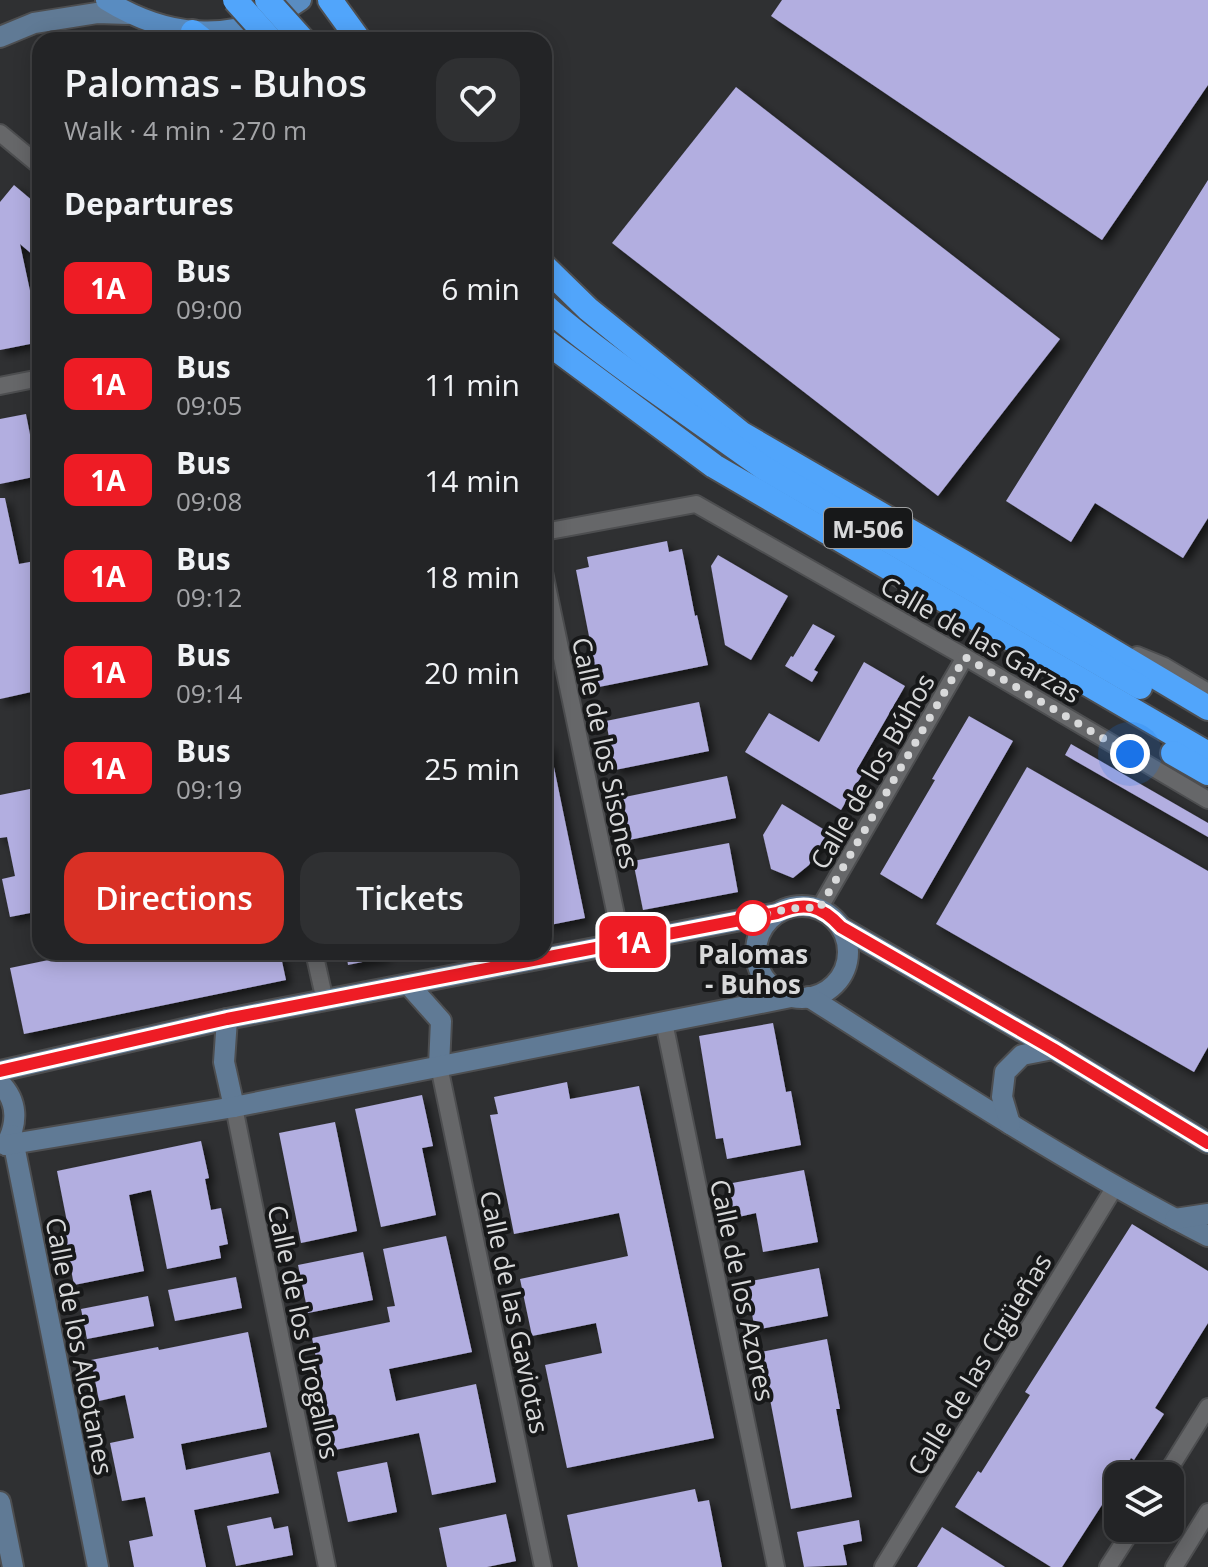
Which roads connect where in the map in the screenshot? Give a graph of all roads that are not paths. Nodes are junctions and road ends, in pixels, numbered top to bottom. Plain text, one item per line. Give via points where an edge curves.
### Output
1 (55, 0) edge
2 (106, 0) edge
3 (235, 0) edge
4 (267, 0) edge
5 (301, 0) edge
6 (330, 0) edge
7 (128, 14) junction
8 (34, 23) junction
9 (183, 32) edge
10 (218, 32) edge
11 (264, 32) edge
12 (296, 32) edge
13 (353, 32) edge
14 (0, 37) edge
15 (0, 133) edge
16 (32, 159) edge
17 (552, 274) edge
18 (552, 312) edge
19 (552, 341) edge
20 (552, 346) edge
21 (578, 365) junction
22 (32, 380) edge
23 (0, 386) edge
24 (552, 531) edge
25 (963, 562) junction
26 (552, 610) edge
27 (965, 657) junction
28 (1059, 669) junction
29 (1208, 692) edge
30 (1208, 708) edge
31 (1208, 726) edge
32 (1208, 754) edge
33 (1208, 773) edge
34 (1208, 800) edge
35 (819, 909) junction
36 (777, 913) junction
37 (841, 927) junction
38 (622, 944) junction
39 (552, 957) edge
40 (316, 960) edge
41 (539, 960) edge
42 (409, 985) junction
43 (800, 997) junction
44 (325, 1001) junction
45 (227, 1019) junction
46 (664, 1022) junction
47 (1053, 1049) junction
48 (439, 1066) junction
49 (0, 1071) edge
50 (0, 1083) edge
51 (234, 1107) junction
52 (1010, 1124) junction
53 (8, 1143) edge
54 (1208, 1143) edge
55 (1116, 1185) junction
56 (1208, 1214) edge
57 (1175, 1219) junction
58 (1208, 1236) edge
59 (1208, 1407) edge
60 (1174, 1462) edge
61 (0, 1502) edge
62 (1208, 1512) edge
63 (1124, 1542) edge
64 (13, 1567) edge
65 (98, 1567) edge
66 (327, 1567) edge
67 (543, 1567) edge
68 (776, 1567) edge
69 (883, 1567) edge
70 (1108, 1567) edge
71 (1174, 1567) edge

1 - 8 street
2 - 7 main road
3 - 11 highway, bridge
4 - 12 highway, bridge
5 - 10 main road via 271,18
6 - 13 highway
7 - 8 street
7 - 9 main road
8 - 14 street
15 - 16 street
17 - 25 highway via 742,434
18 - 31 highway, M-506 via 764,468
19 - 21 highway, M-506
20 - 21 highway
21 - 28 highway, M-506 via 714,466
22 - 23 street
24 - 27 street, Calle de las Garzas via 696,504
25 - 29 street
25 - 30 highway
26 - 38 street, Calle de los Sisones
27 - 34 street, Calle de las Garzas
27 - 35 street, Calle de los Búhos
28 - 32 highway, M-506
28 - 33 highway via 1093,698
35 - 36 street via 790,907
35 - 37 street
36 - 38 street
36 - 43 street via 758,937 758,968 777,991
37 - 43 street via 848,956 844,971 824,992
37 - 47 street
38 - 39 street
40 - 44 street
41 - 42 street
42 - 44 street
42 - 48 street via 441,1021
43 - 46 street
43 - 52 street
44 - 45 street
45 - 49 street
45 - 51 street via 224,1062
46 - 48 street
46 - 68 street, Calle de los Azores
47 - 52 street via 1022,1055 1005,1072 1002,1097
47 - 54 street
48 - 51 street
48 - 67 street, Calle de las Gaviotas
50 - 53 street, Calle de los Alcotanes via 15,1109
51 - 53 street
51 - 66 street, Calle de los Urogallos
52 - 55 street
53 - 65 street, Calle de los Alcotanes
55 - 57 street
55 - 69 street, Calle de las Cigüeñas
56 - 57 street
57 - 58 street
59 - 60 street
61 - 64 street
62 - 71 street
63 - 70 street

